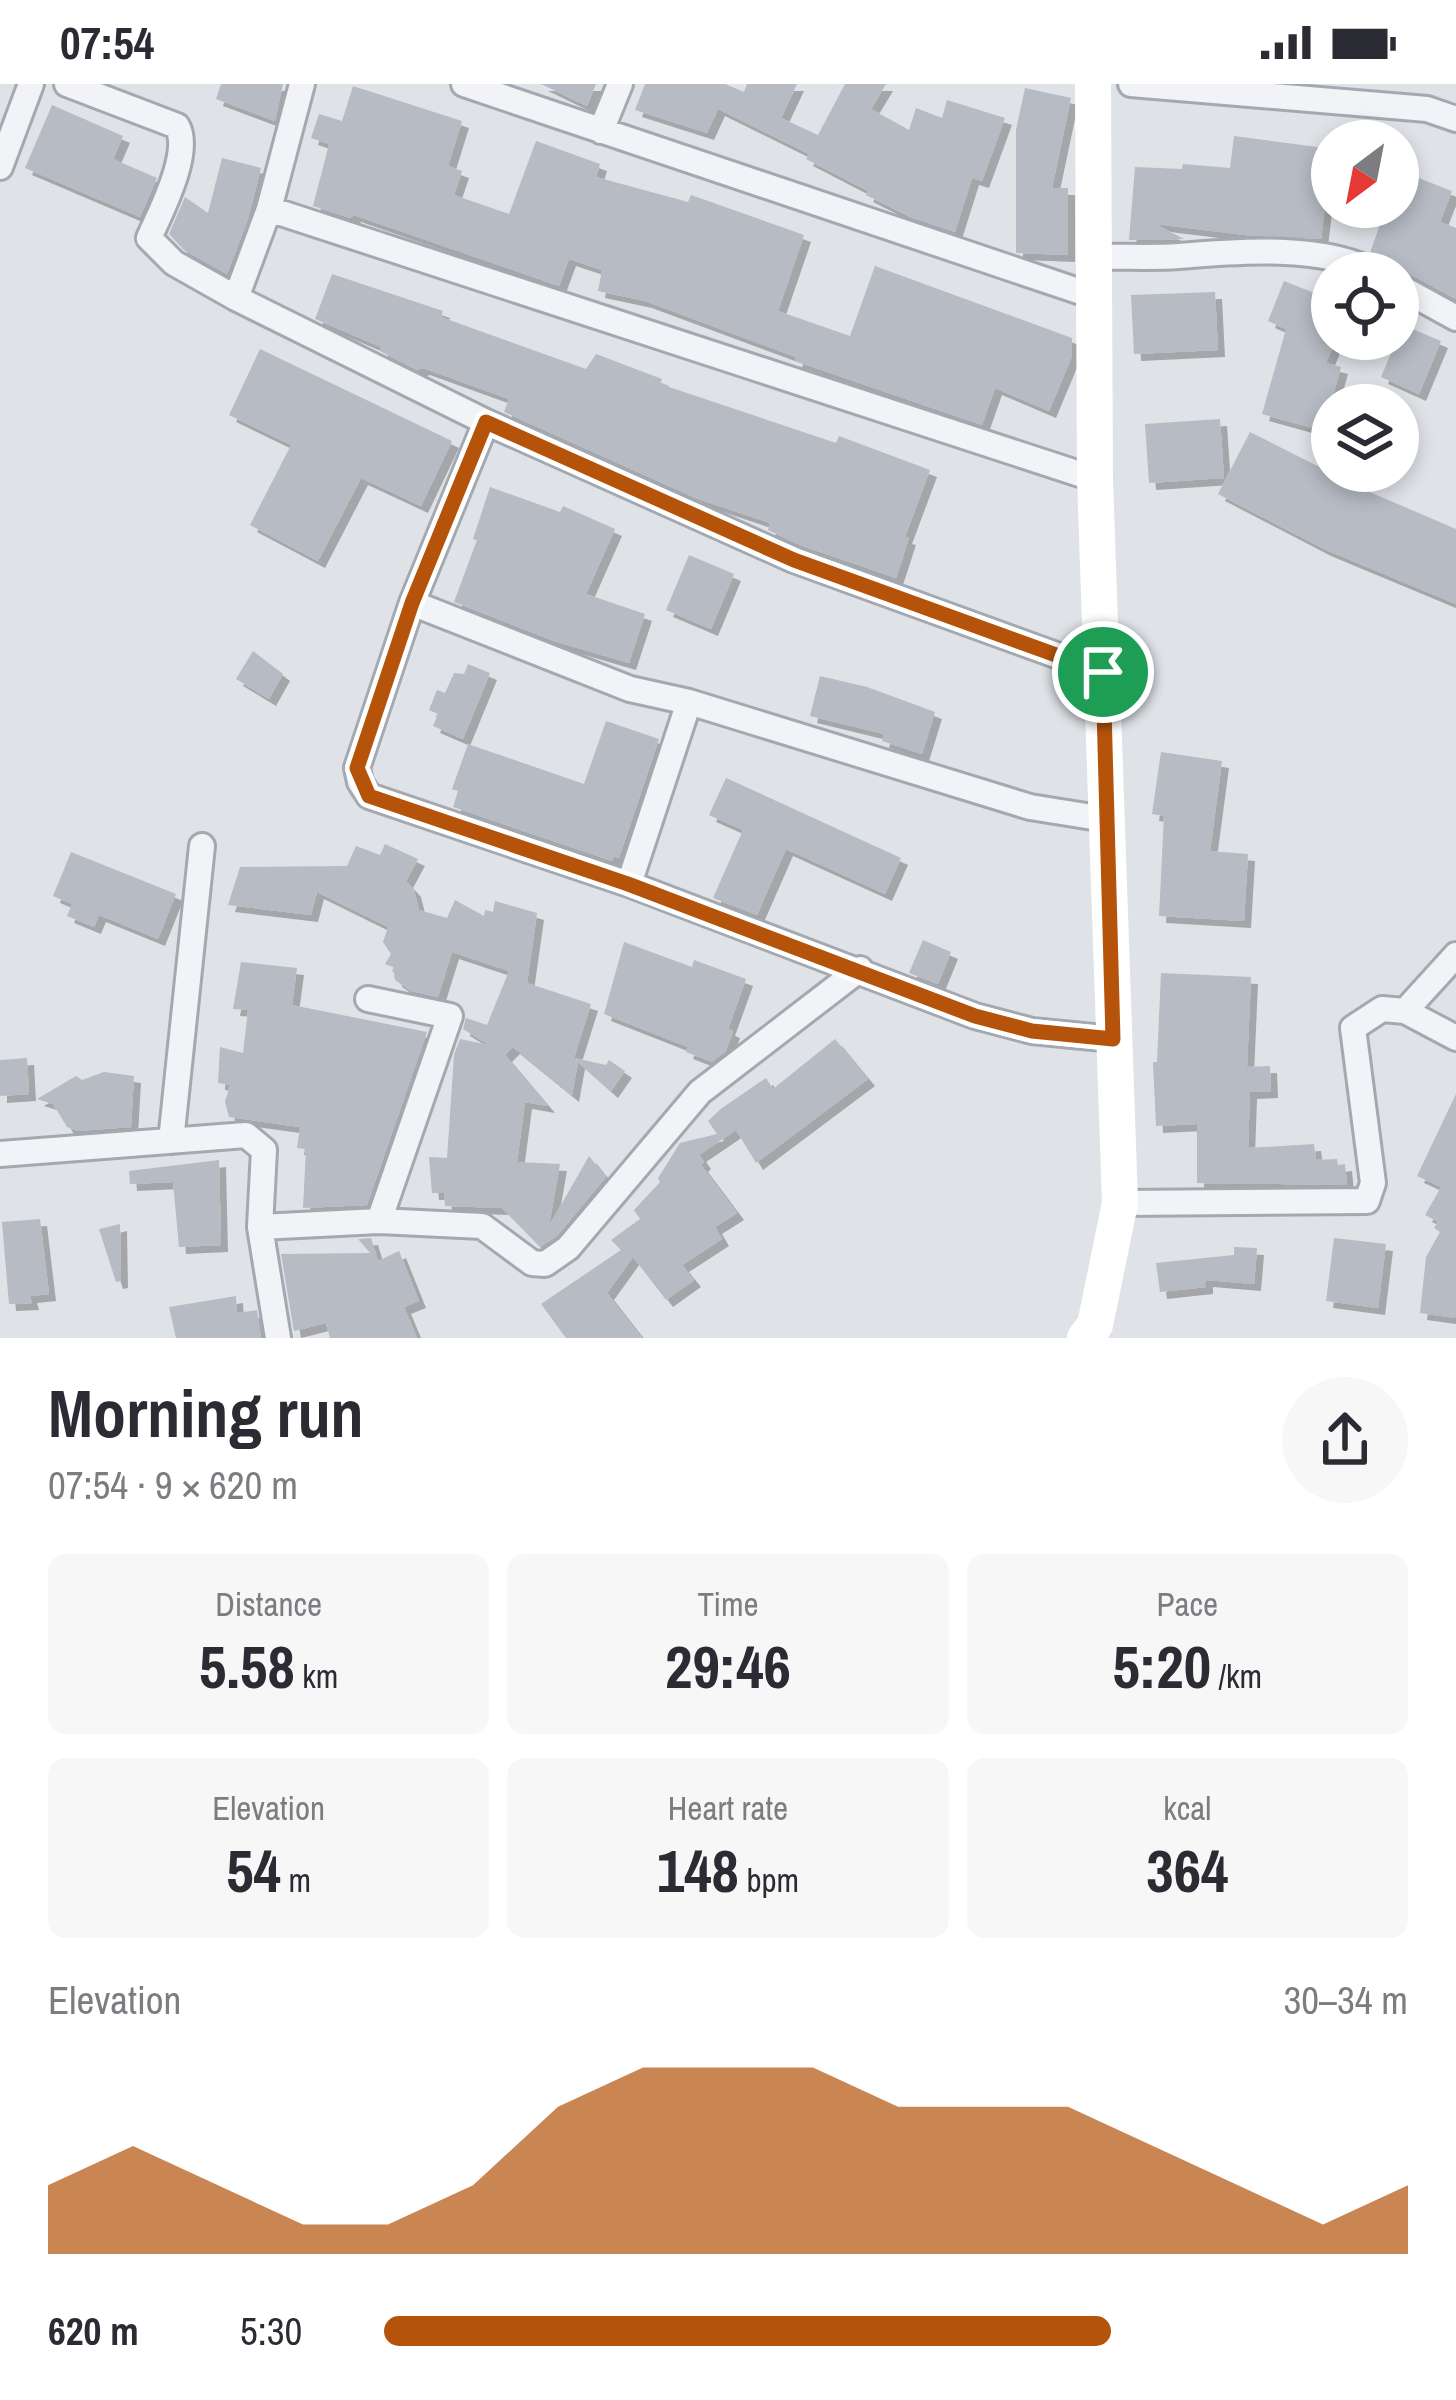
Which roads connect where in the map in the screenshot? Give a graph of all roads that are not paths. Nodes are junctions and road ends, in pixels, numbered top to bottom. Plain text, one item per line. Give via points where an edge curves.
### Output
1 (31, 84) edge
2 (67, 84) edge
3 (302, 84) edge
4 (464, 84) edge
5 (620, 84) edge
6 (1093, 84) edge
7 (1131, 84) edge
8 (1456, 119) edge
9 (602, 131) junction
10 (5, 139) edge
11 (0, 167) edge
12 (269, 209) junction
13 (1311, 255) edge
14 (1092, 256) junction
15 (1093, 296) junction
16 (236, 298) junction
17 (1419, 298) edge
18 (1456, 318) edge
19 (486, 422) junction
20 (1095, 478) junction
21 (412, 603) junction
22 (1103, 672) junction
23 (689, 702) junction
24 (1105, 819) junction
25 (202, 846) dead end
26 (628, 884) junction
27 (1456, 955) edge
28 (860, 969) junction
29 (368, 999) dead end
30 (1405, 1011) junction
31 (1456, 1038) edge
32 (1113, 1039) junction
33 (171, 1141) junction
34 (0, 1154) edge
35 (1120, 1203) junction
36 (379, 1220) junction
37 (260, 1227) junction
38 (1092, 1334) edge
39 (278, 1338) edge

1 - 10 street
2 - 16 street via 177,126 182,141 170,189 149,238 174,263
3 - 12 street
4 - 9 street
5 - 9 street
6 - 14 street
7 - 8 street via 1427,109
9 - 15 street
10 - 11 street
12 - 16 street
12 - 20 street
13 - 14 street
14 - 15 street
15 - 20 street
16 - 19 street
17 - 18 street
19 - 21 street
19 - 22 street via 794,560
20 - 22 street
21 - 23 street via 630,689
21 - 26 street via 357,768 369,796
22 - 24 street
23 - 24 street via 1030,807
23 - 26 street
24 - 32 street
25 - 33 street
26 - 28 street
27 - 30 street
28 - 32 street via 975,1016
28 - 36 street via 700,1092 558,1258 532,1263 482,1226
29 - 36 street via 450,1016
30 - 31 street
30 - 35 street via 1382,1009 1353,1028 1373,1183 1366,1201
32 - 35 street
33 - 34 street
33 - 37 street via 257,1141 264,1150
35 - 38 street
36 - 37 street
37 - 39 street

